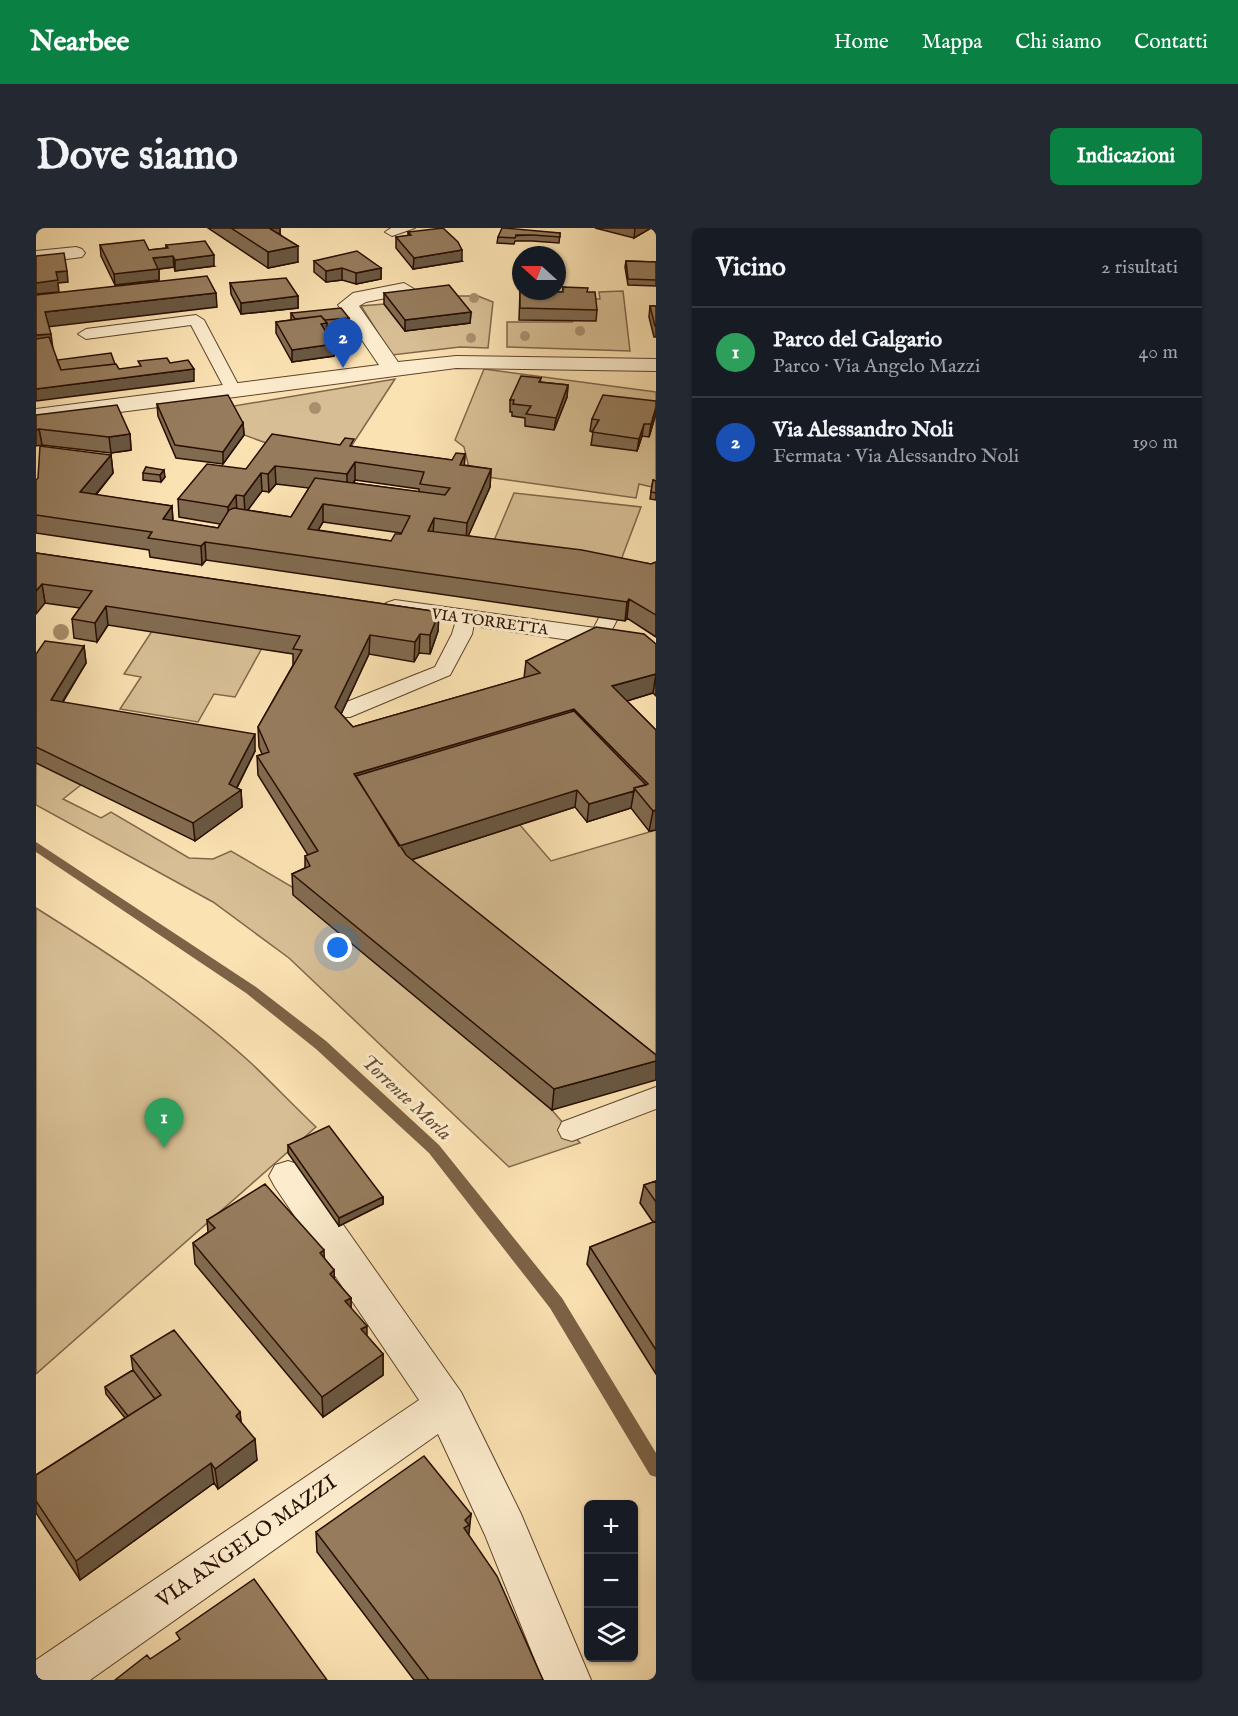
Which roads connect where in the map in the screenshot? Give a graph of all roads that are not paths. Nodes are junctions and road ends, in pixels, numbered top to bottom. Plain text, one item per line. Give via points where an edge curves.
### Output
1 (408, 228) edge
2 (392, 232) dead end
3 (76, 253) dead end
4 (36, 257) edge
5 (404, 289) edge
6 (86, 334) edge
7 (656, 365) edge
8 (392, 369) junction
9 (233, 390) junction
10 (36, 416) edge
11 (366, 604) edge
12 (465, 618) junction
13 (656, 656) edge
14 (342, 712) edge
15 (656, 1098) edge
16 (572, 1130) dead end
17 (288, 1176) dead end
18 (446, 1405) junction
19 (49, 1680) edge
20 (567, 1680) edge

1 - 2 lane
3 - 4 street
5 - 8 street via 360,297 348,305
6 - 9 lane via 196,320
7 - 8 street via 456,363
8 - 9 street
9 - 10 street
11 - 12 street, VIA TORRETTA
12 - 13 street, VIA TORRETTA via 604,628
12 - 14 lane via 462,634 443,671
15 - 16 lane
17 - 18 street
18 - 19 street, VIA ANGELO MAZZI
18 - 20 street via 505,1528

